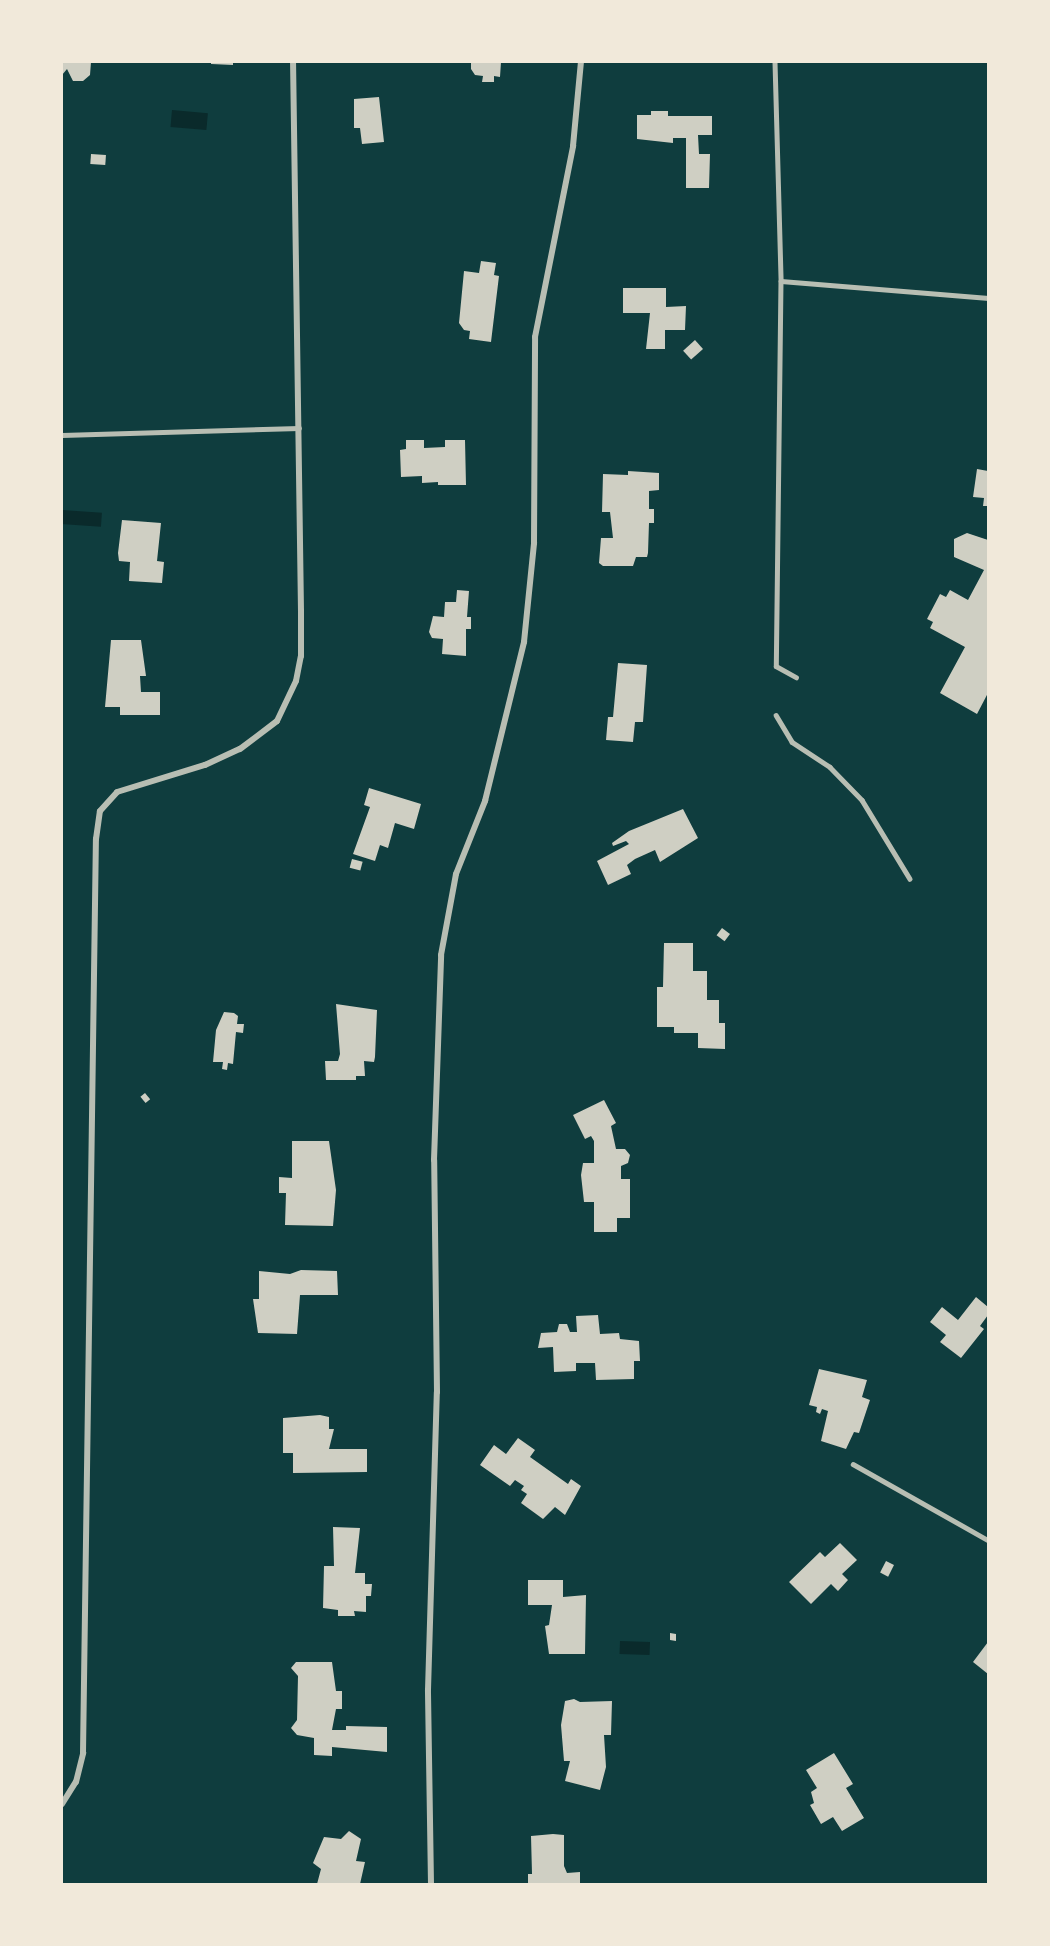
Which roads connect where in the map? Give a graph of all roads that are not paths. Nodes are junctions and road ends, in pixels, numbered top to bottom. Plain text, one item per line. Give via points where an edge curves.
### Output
1 (293, 62) edge
2 (581, 62) edge
3 (775, 62) edge
4 (780, 281) junction
5 (988, 298) edge
6 (298, 428) junction
7 (62, 435) edge
8 (796, 677) dead end
9 (776, 715) dead end
10 (910, 879) dead end
11 (853, 1464) dead end
12 (988, 1540) edge
13 (62, 1804) edge
14 (431, 1884) edge

1 - 6 street
2 - 14 street via 573,146 535,337 534,543 524,642 485,801 456,874 441,955 434,1160 436,1392 428,1690
3 - 4 lane
4 - 5 lane
4 - 8 lane via 776,666
6 - 7 lane
6 - 13 street via 301,656 286,707 266,732 240,748 205,765 117,792 100,811 96,840 90,1150 83,1753 76,1782
9 - 10 lane via 792,742 830,767 862,800
11 - 12 lane

